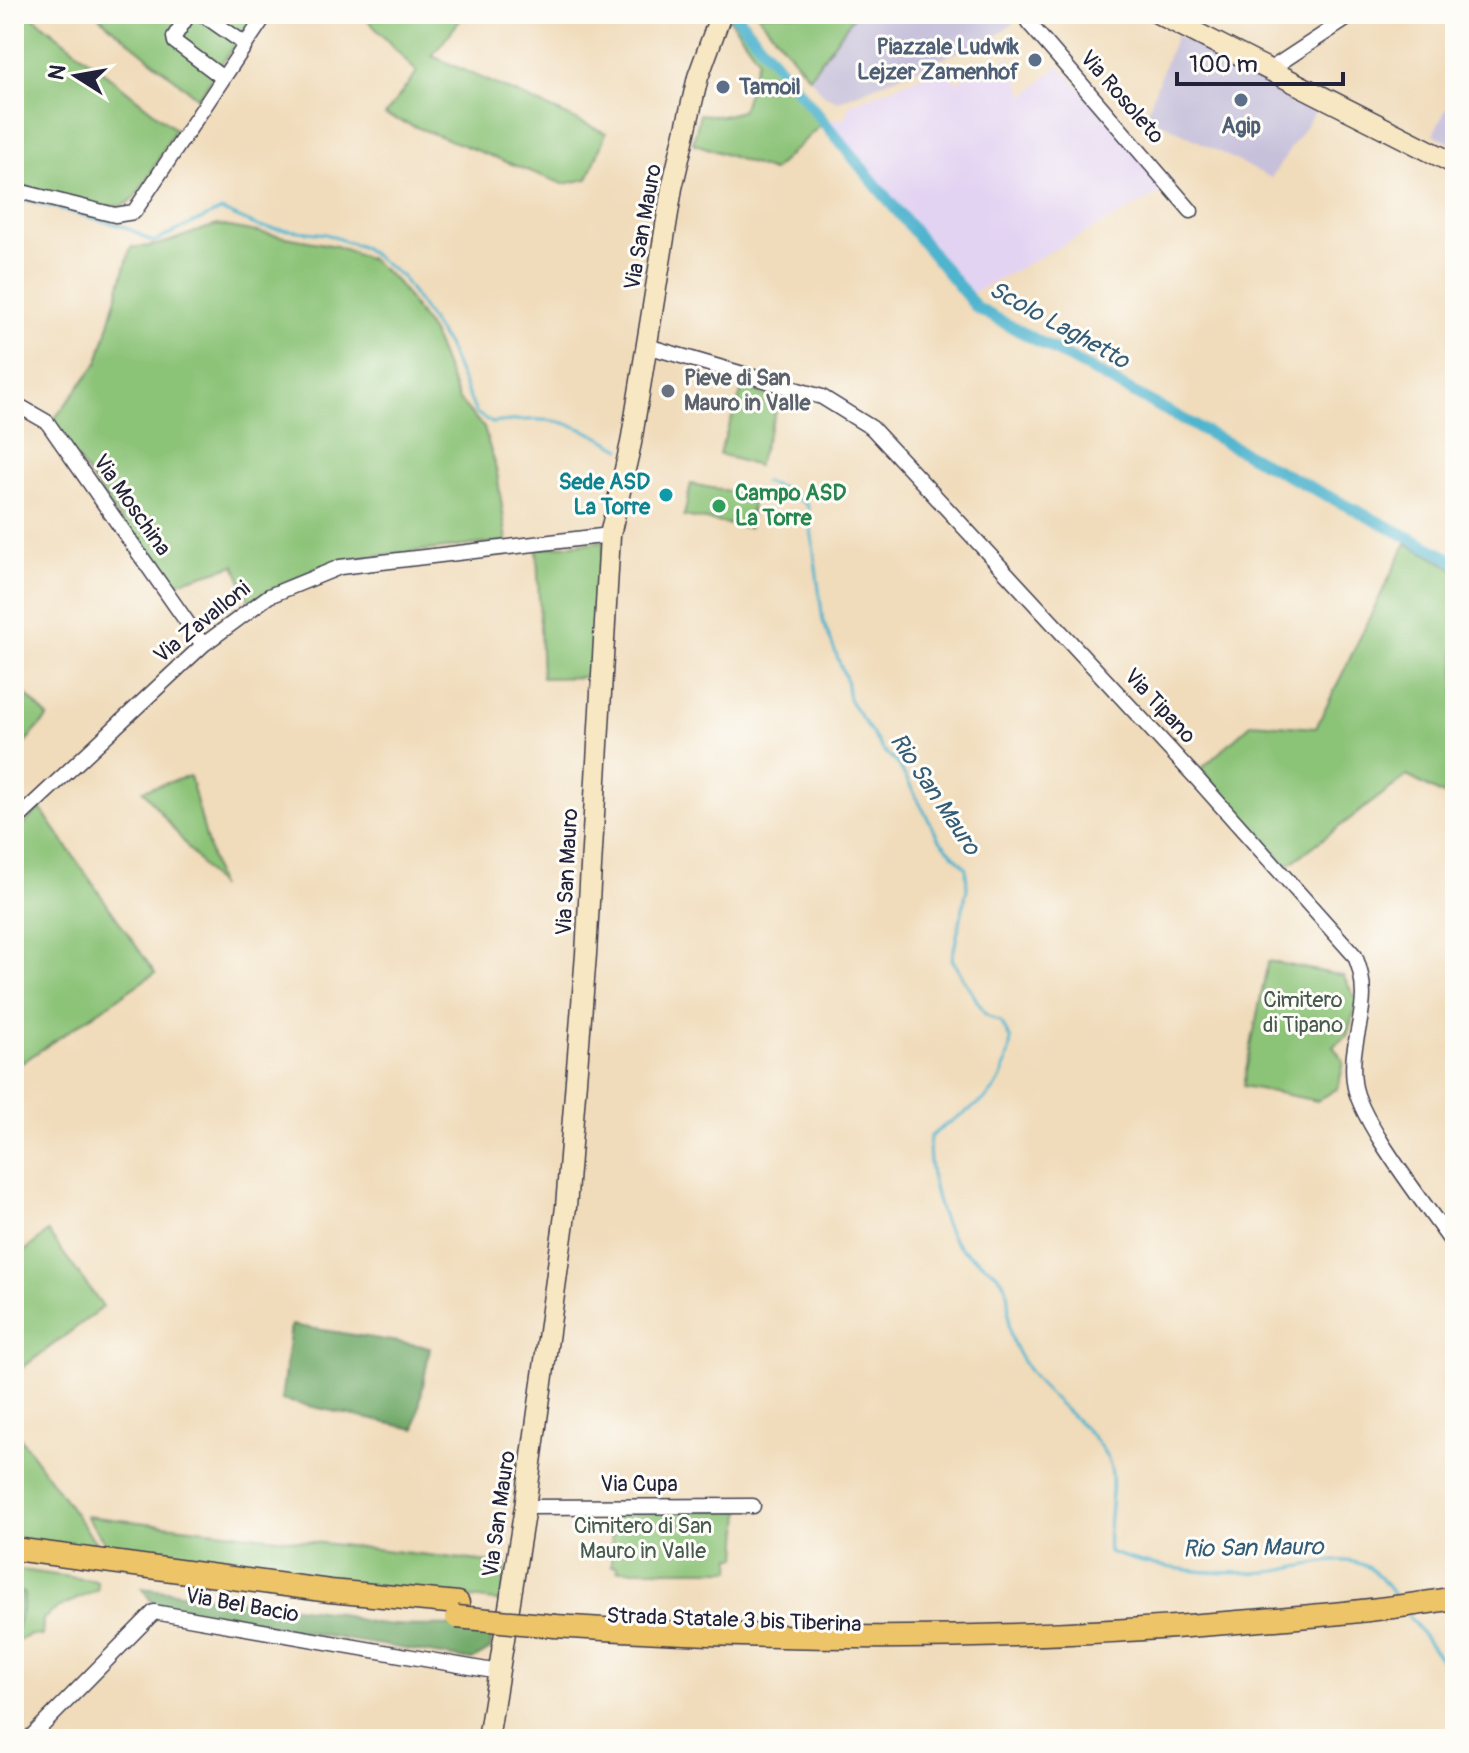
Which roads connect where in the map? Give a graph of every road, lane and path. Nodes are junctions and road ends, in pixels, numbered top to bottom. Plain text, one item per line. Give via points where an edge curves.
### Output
1 (189, 14) edge
2 (202, 14) edge
3 (266, 14) edge
4 (721, 14) edge
5 (1037, 14) edge
6 (1159, 14) edge
7 (1345, 20) dead end
8 (245, 44) junction
9 (1269, 70) junction
10 (223, 78) junction
11 (1455, 164) edge
12 (14, 190) edge
13 (1191, 211) dead end
14 (647, 346) junction
15 (14, 403) edge
16 (610, 535) junction
17 (203, 645) junction
18 (14, 822) edge
19 (1455, 1247) edge
20 (753, 1506) dead end
21 (525, 1507) junction
22 (14, 1549) edge
23 (14, 1562) edge
24 (180, 1579) junction
25 (1455, 1583) edge
26 (1419, 1597) junction
27 (1455, 1598) edge
28 (499, 1672) junction
29 (29, 1739) edge
30 (488, 1739) edge

1 - 10 street via 175,42
2 - 8 street
3 - 8 street
4 - 14 main road, Via San Mauro via 698,77 672,188
5 - 13 street, Via Rosoleto via 1028,22
6 - 9 main road
7 - 9 street
8 - 10 street
9 - 11 main road
10 - 12 street via 134,212 115,215
14 - 16 main road, Via San Mauro
14 - 19 street, Via Tipano via 822,397 872,428 1199,781 1355,956 1365,991 1353,1068 1356,1097
15 - 17 street, Via Moschina via 47,422
16 - 17 street, Via Zavalloni via 340,567 269,596
16 - 21 main road, Via San Mauro via 566,1207
17 - 18 street, Via Zavalloni
20 - 21 street, Via Cupa
21 - 28 main road, Via San Mauro
22 - 24 highway, Strada Statale 3 bis Tiberina
23 - 24 highway, Strada Statale 3 bis Tiberina
24 - 26 highway, Strada Statale 3 bis Tiberina, bridge via 555,1619 852,1639 1137,1623
25 - 26 highway, Strada Statale 3 bis Tiberina
26 - 27 highway, Strada Statale 3 bis Tiberina
28 - 29 street, Via Bel Bacio via 154,1612
28 - 30 main road, Via San Mauro

